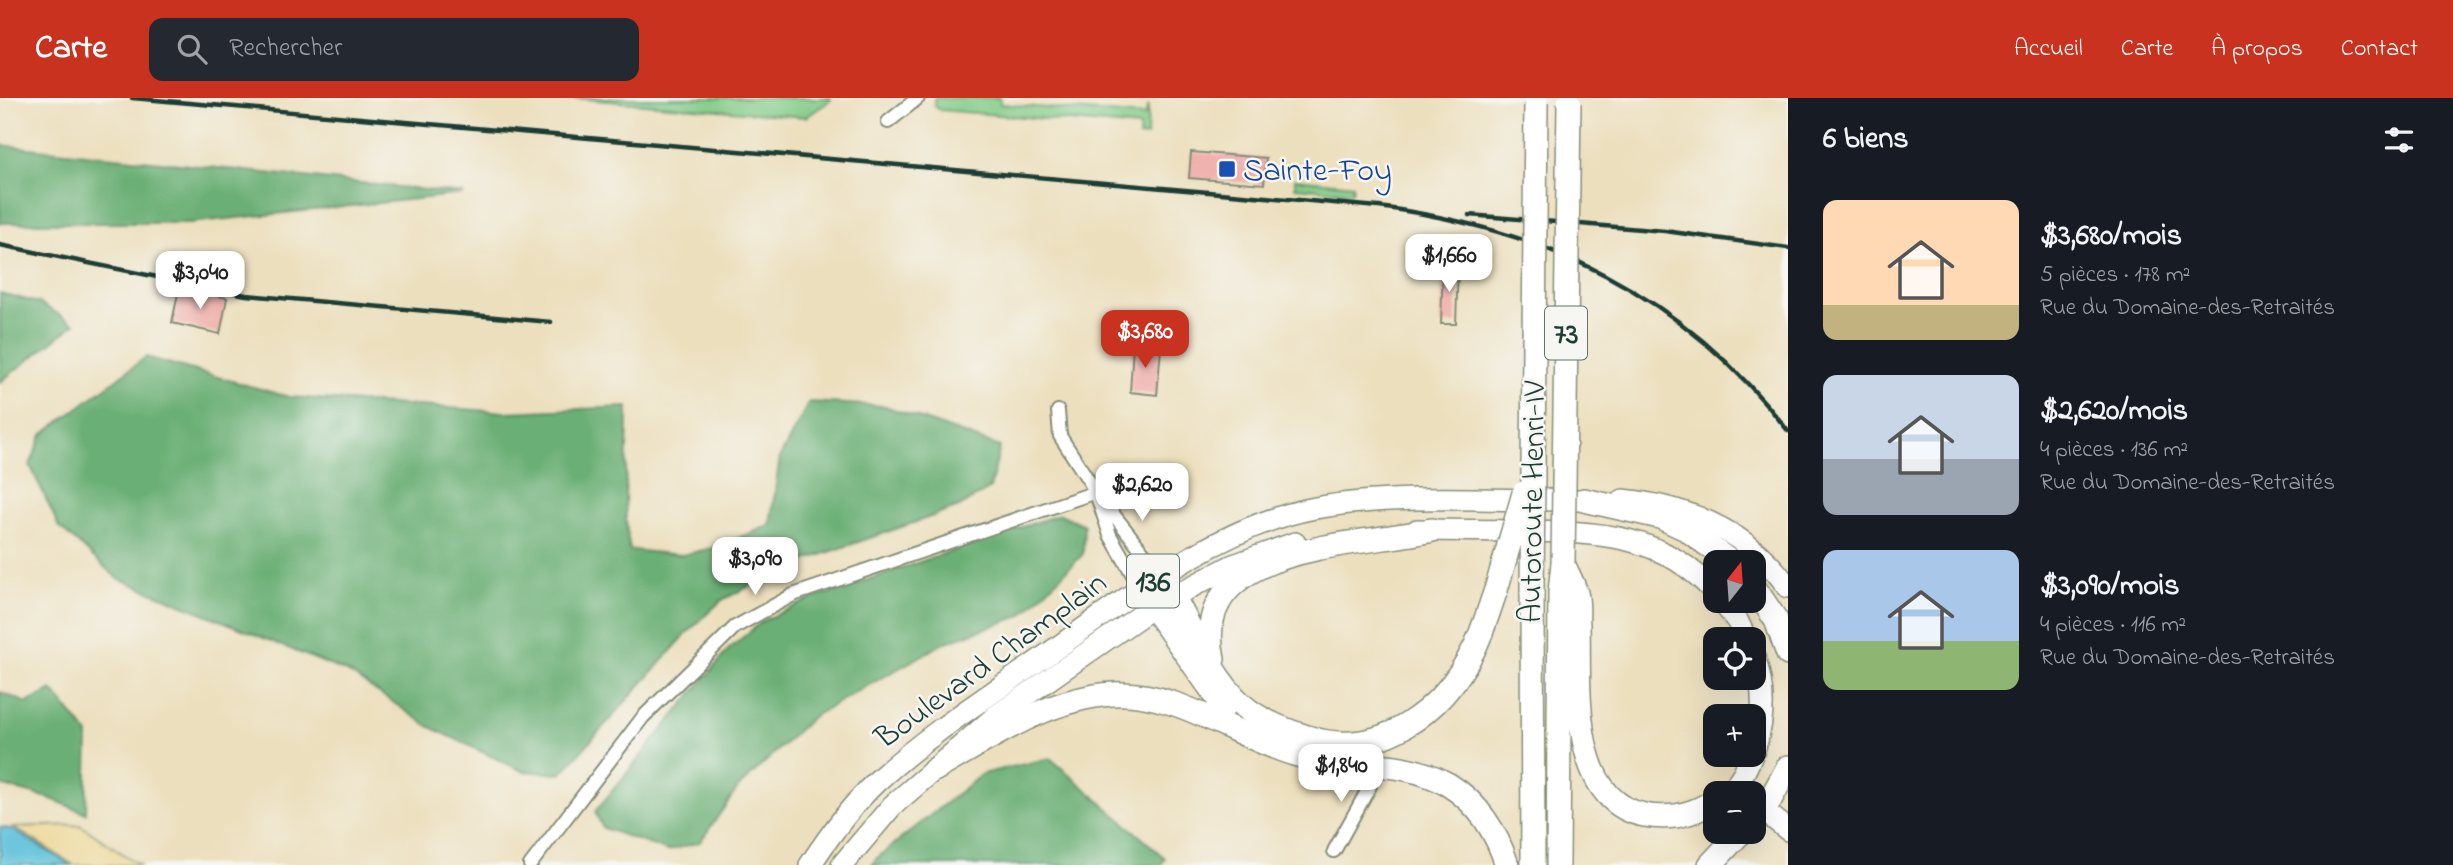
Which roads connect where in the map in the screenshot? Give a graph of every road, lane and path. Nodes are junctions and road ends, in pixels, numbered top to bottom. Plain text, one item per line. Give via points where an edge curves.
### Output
1 (918, 98) edge
2 (1536, 101) edge
3 (1569, 101) edge
4 (888, 122) dead end
5 (1058, 411) dead end
6 (1531, 470) junction
7 (1096, 492) junction
8 (1584, 500) junction
9 (1432, 530) junction
10 (1715, 550) edge
11 (1161, 575) junction
12 (1703, 583) edge
13 (1788, 587) edge
14 (1568, 593) junction
15 (1174, 596) junction
16 (1147, 598) junction
17 (1766, 605) edge
18 (1788, 654) edge
19 (1215, 669) junction
20 (1761, 690) edge
21 (1371, 741) junction
22 (1275, 747) junction
23 (1373, 764) junction
24 (1788, 767) edge
25 (934, 770) junction
26 (1737, 781) edge
27 (1766, 796) edge
28 (1703, 805) edge
29 (1766, 805) edge
30 (1788, 830) edge
31 (1730, 844) edge
32 (1335, 851) dead end
33 (530, 865) edge
34 (810, 865) edge
35 (842, 865) edge
36 (1507, 865) edge
37 (1533, 865) edge
38 (1558, 865) edge
39 (1710, 865) edge

1 - 4 street
2 - 6 highway, Autoroute Henri-IV / 73, bridge
3 - 14 highway, Autoroute Henri-IV / 73, bridge via 1563,564
5 - 7 street via 1060,436
6 - 21 highway, bridge via 1475,648 1434,705 1396,732
6 - 37 highway, Autoroute Henri-IV / 73, bridge
7 - 11 street
7 - 16 street via 1110,535
7 - 33 street via 793,595 735,627 643,717
8 - 10 highway via 1660,517
8 - 11 main road, Boulevard Champlain / 136 via 1398,501 1314,508 1247,530
8 - 13 main road, Boulevard Champlain / 136 via 1653,503 1685,511 1733,533 1762,555
9 - 12 main road, Boulevard Champlain / 136 via 1595,532 1625,538 1670,557
9 - 15 main road, Boulevard Champlain / 136 via 1360,532 1294,543 1231,566
9 - 19 highway via 1312,548 1270,562 1244,577 1225,594 1212,619 1210,646
11 - 15 main road
11 - 16 main road, Boulevard Champlain / 136
14 - 28 highway via 1586,747 1594,777 1625,808 1661,818
14 - 38 highway, Autoroute Henri-IV / 73
15 - 16 main road, Boulevard Champlain / 136
15 - 19 highway
16 - 22 highway via 1227,711
16 - 25 main road, Boulevard Champlain / 136
16 - 34 main road, Boulevard Champlain / 136 via 919,744 874,784
17 - 18 highway
19 - 21 highway via 1228,691 1254,715 1329,742
20 - 26 main road via 1762,719 1754,754
21 - 23 street
22 - 23 highway via 1325,760
22 - 25 highway via 1186,708 1151,697 1112,694 1020,720
23 - 32 street via 1370,786
23 - 36 highway via 1419,772 1459,791 1492,828
24 - 27 highway
25 - 35 main road, Boulevard Champlain / 136 via 892,806
29 - 30 main road
31 - 39 highway

